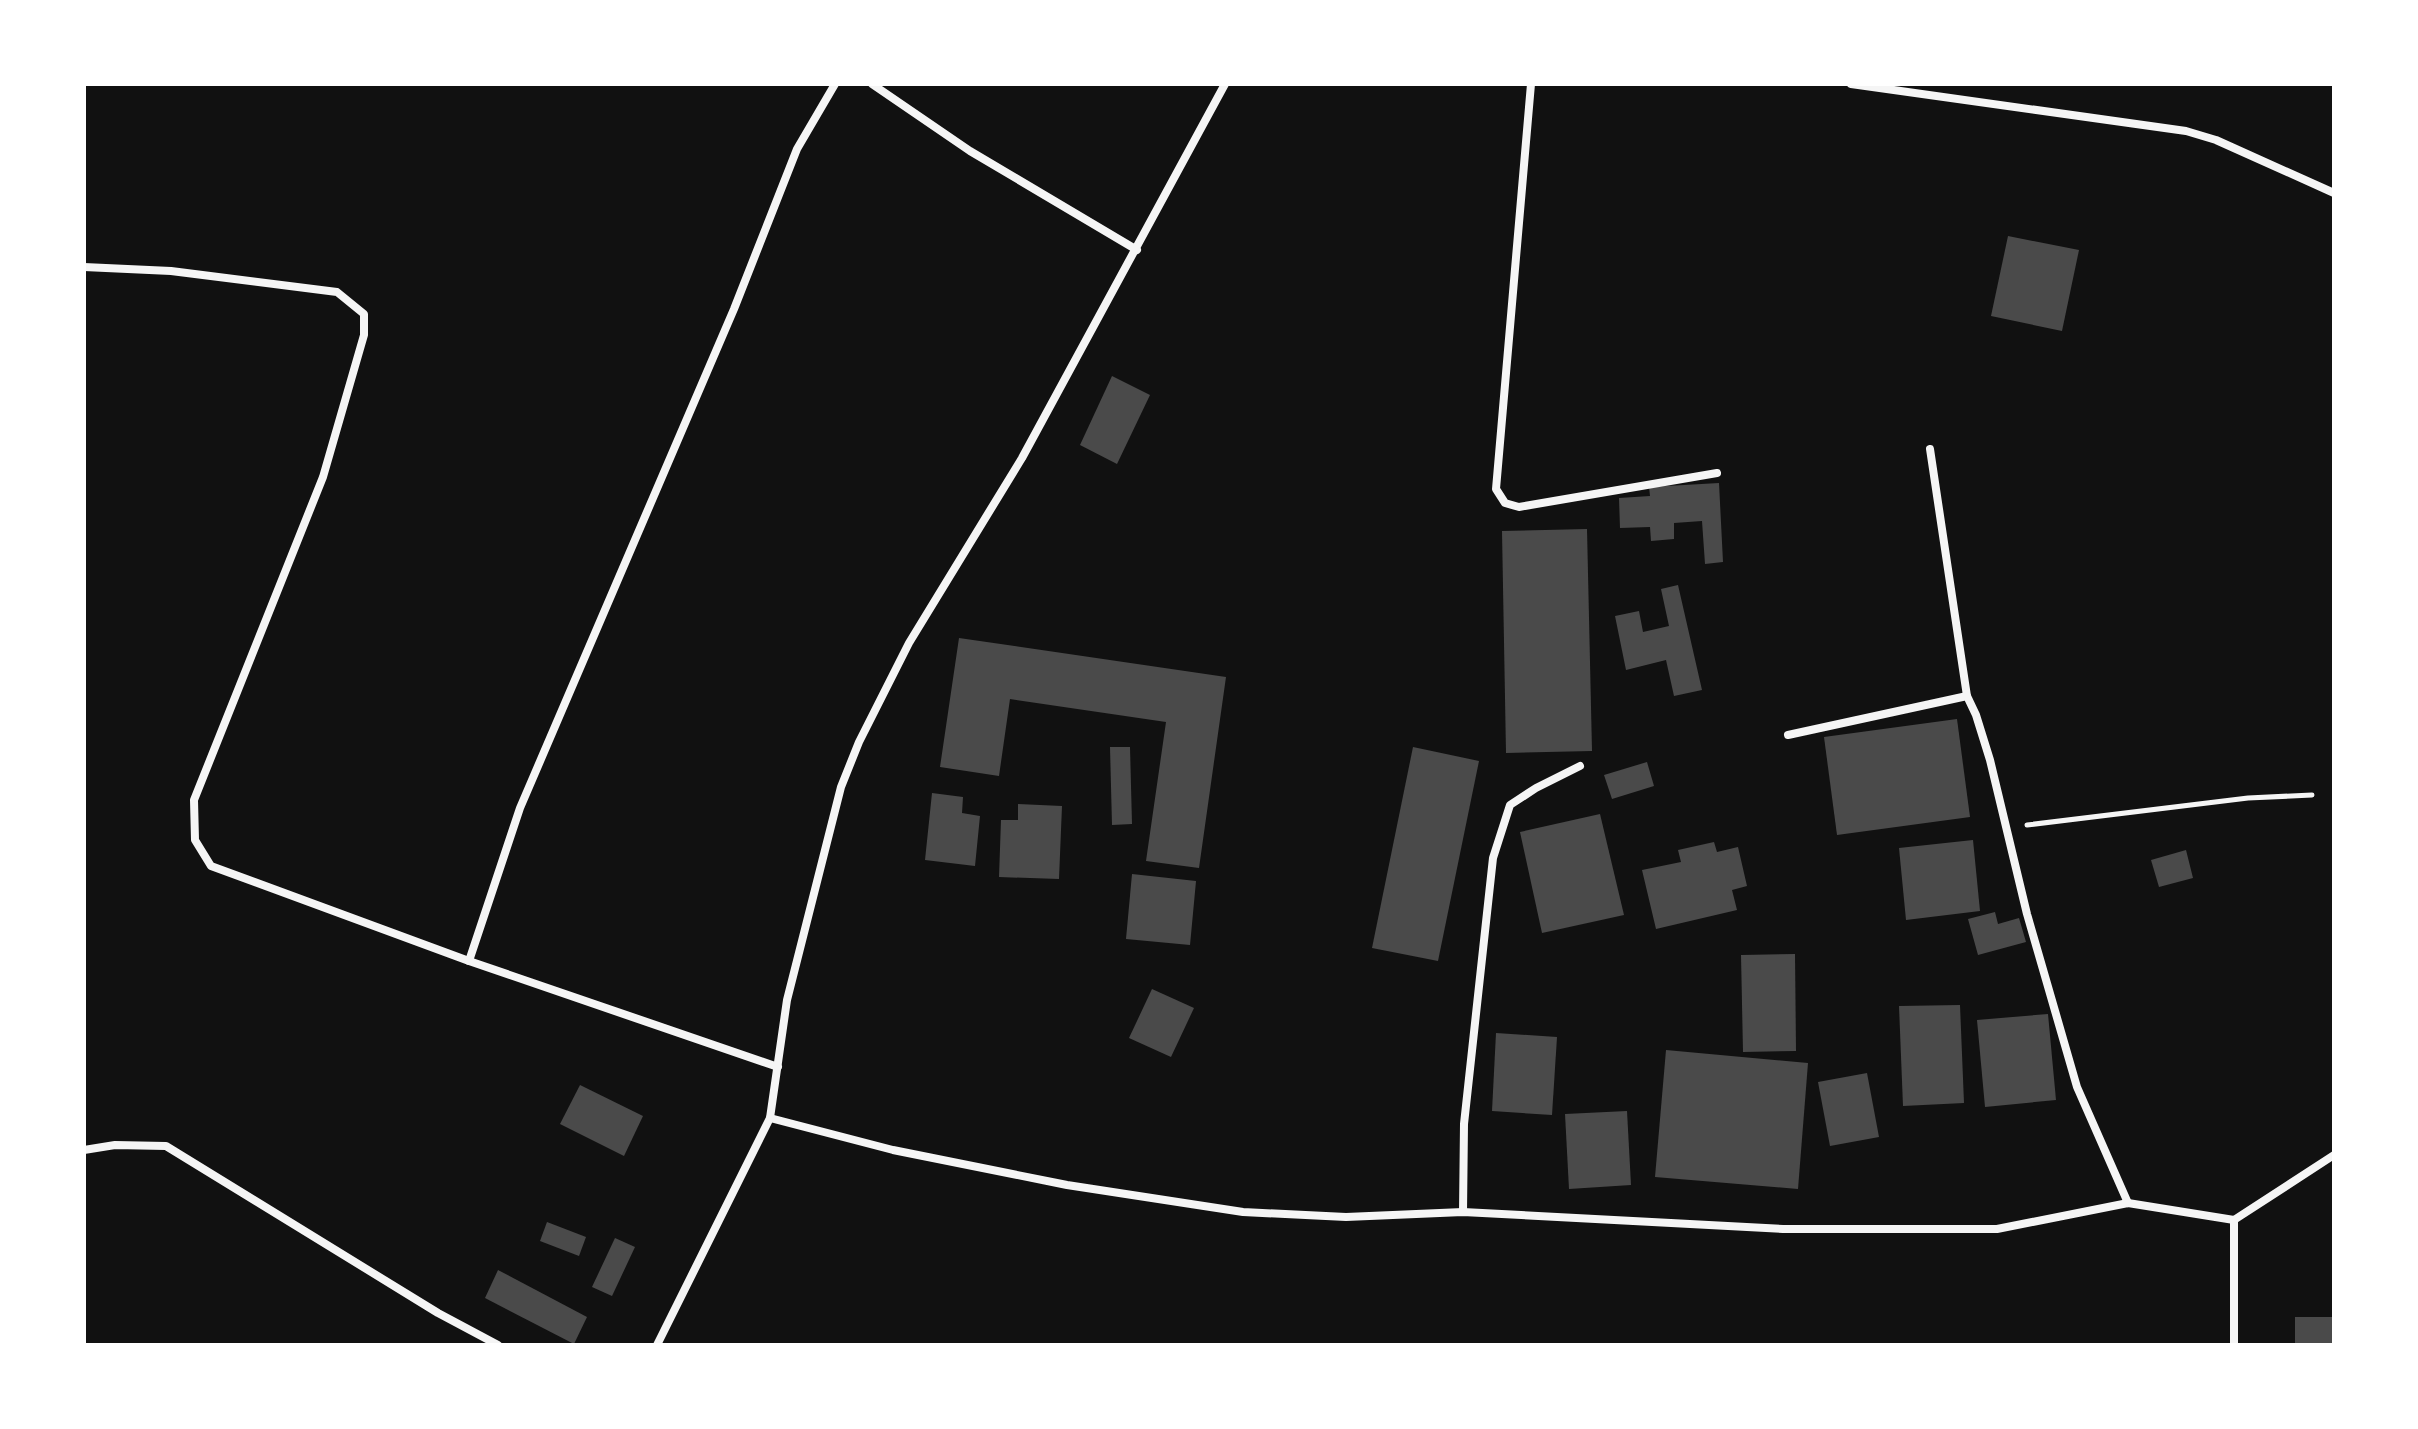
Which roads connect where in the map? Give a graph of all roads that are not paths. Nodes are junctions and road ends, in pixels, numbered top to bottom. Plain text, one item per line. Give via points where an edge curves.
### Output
1 (835, 84) edge
2 (872, 84) edge
3 (1225, 84) edge
4 (1531, 84) edge
5 (1851, 84) edge
6 (2334, 193) edge
7 (1137, 250) junction
8 (84, 267) edge
9 (1930, 449) dead end
10 (1717, 473) dead end
11 (1967, 696) junction
12 (1788, 735) dead end
13 (1580, 766) dead end
14 (469, 961) junction
15 (778, 1067) junction
16 (770, 1118) junction
17 (84, 1150) edge
18 (2334, 1155) edge
19 (2128, 1203) junction
20 (1463, 1212) junction
21 (2234, 1220) junction
22 (498, 1345) edge
23 (657, 1345) edge
24 (2234, 1345) edge

1 - 14 street via 797,149 520,808
2 - 7 street via 970,151
3 - 7 street
4 - 10 street via 1496,489 1505,503 1519,507
5 - 6 street via 2186,131
7 - 15 street via 1022,458 909,643 859,742 841,787 791,985
8 - 14 street via 171,271 337,292 364,314 364,335 323,477 194,800 195,840 211,866
9 - 11 street
11 - 12 street
11 - 19 street via 1985,745 2077,1087
13 - 20 street via 1510,805 1493,858 1464,1124
14 - 15 street
15 - 16 street
16 - 20 street via 893,1150 1067,1185 1243,1212 1346,1217
16 - 23 street
17 - 22 street via 166,1146
18 - 21 street
19 - 20 street via 1997,1229 1783,1229
19 - 21 street
21 - 24 street

